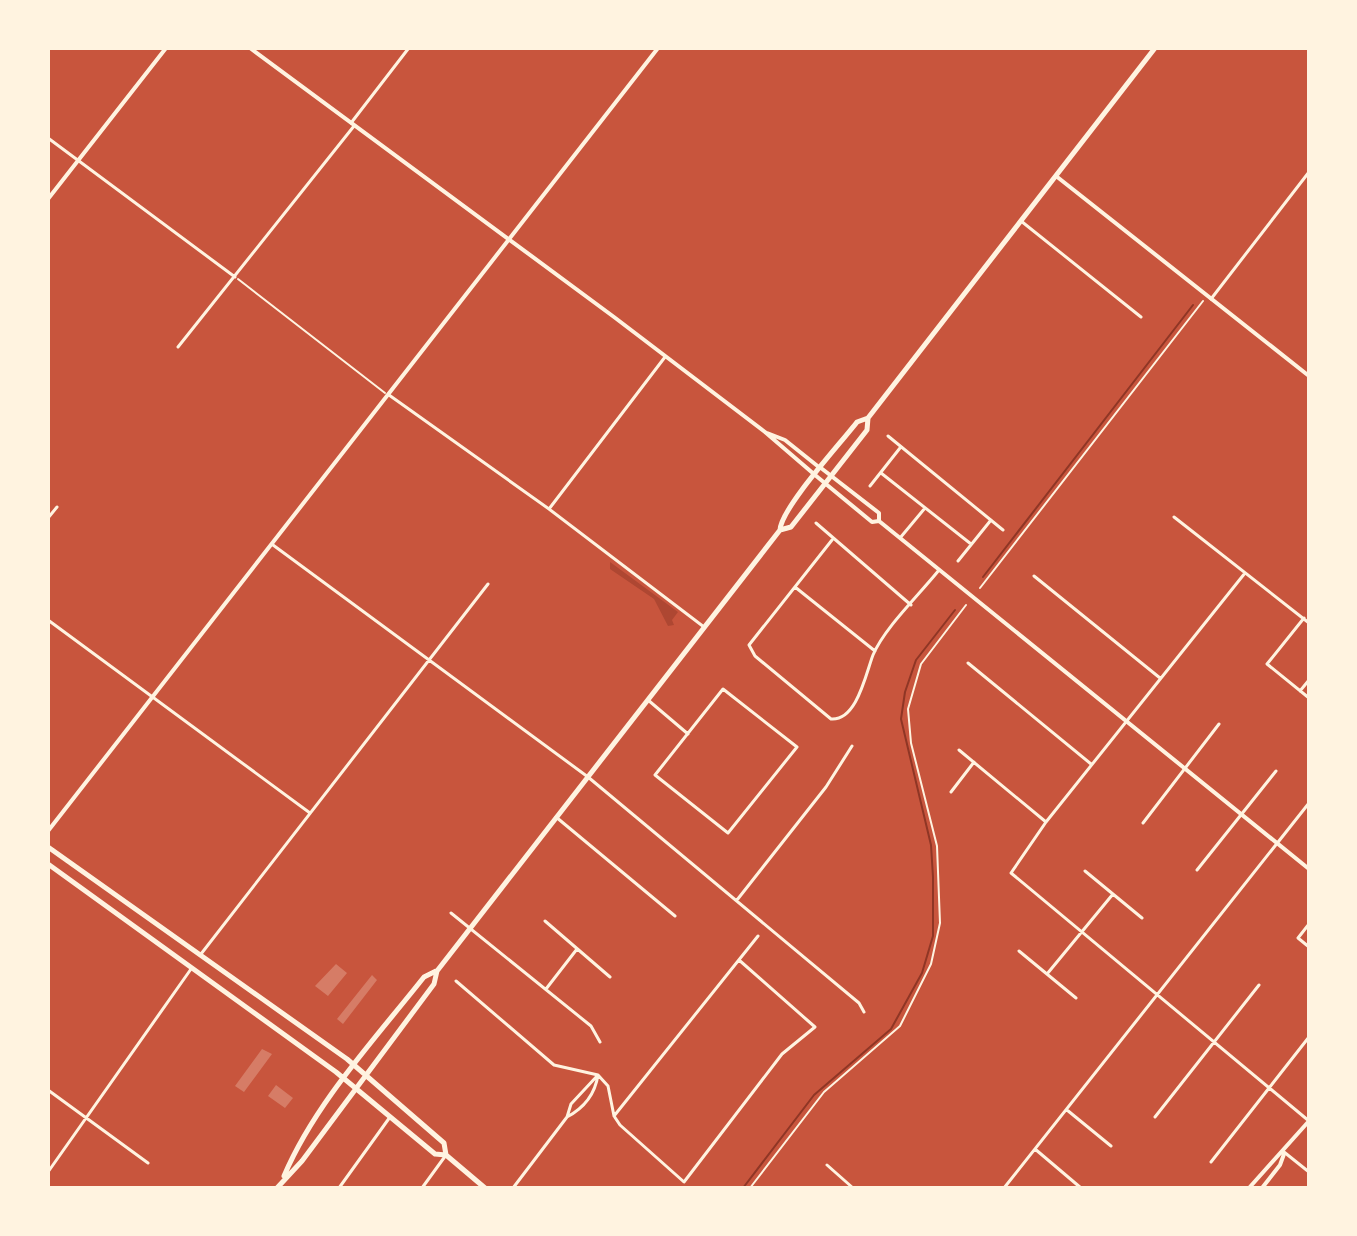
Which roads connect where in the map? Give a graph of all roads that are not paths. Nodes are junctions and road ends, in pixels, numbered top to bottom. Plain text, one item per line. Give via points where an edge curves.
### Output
1 (166, 48) edge
2 (250, 48) edge
3 (658, 48) edge
4 (1155, 48) edge
5 (408, 49) edge
6 (352, 124) junction
7 (48, 138) edge
8 (78, 160) junction
9 (1309, 172) edge
10 (1056, 176) junction
11 (48, 199) edge
12 (1021, 221) junction
13 (509, 242) junction
14 (235, 277) junction
15 (1211, 299) junction
16 (1141, 317) dead end
17 (178, 347) dead end
18 (665, 357) junction
19 (1309, 376) edge
20 (389, 395) junction
21 (868, 418) junction
22 (765, 432) junction
23 (888, 436) dead end
24 (901, 447) junction
25 (821, 468) junction
26 (881, 473) junction
27 (815, 475) junction
28 (831, 476) junction
29 (825, 484) junction
30 (870, 486) dead end
31 (57, 507) dead end
32 (925, 508) junction
33 (549, 509) junction
34 (1174, 517) dead end
35 (48, 518) edge
36 (991, 520) junction
37 (879, 521) junction
38 (816, 523) dead end
39 (780, 530) junction
40 (1003, 530) dead end
41 (900, 538) junction
42 (832, 540) junction
43 (971, 544) junction
44 (273, 545) junction
45 (958, 561) dead end
46 (939, 570) junction
47 (1245, 573) junction
48 (1034, 576) dead end
49 (488, 584) dead end
50 (795, 587) junction
51 (911, 605) junction
52 (1304, 618) junction
53 (48, 620) edge
54 (1309, 623) edge
55 (704, 627) junction
56 (875, 651) junction
57 (429, 660) junction
58 (968, 663) dead end
59 (1160, 678) junction
60 (1309, 680) edge
61 (1300, 691) junction
62 (155, 697) junction
63 (1309, 698) edge
64 (648, 700) junction
65 (1125, 721) junction
66 (1219, 724) dead end
67 (688, 734) junction
68 (852, 746) dead end
69 (959, 750) dead end
70 (974, 762) junction
71 (1091, 764) junction
72 (1185, 769) junction
73 (1276, 771) dead end
74 (588, 777) junction
75 (951, 792) dead end
76 (1309, 803) edge
77 (310, 813) junction
78 (1241, 814) junction
79 (556, 817) junction
80 (1046, 822) junction
81 (1143, 823) dead end
82 (48, 831) edge
83 (1277, 843) junction
84 (48, 847) edge
85 (48, 864) edge
86 (1309, 869) edge
87 (1197, 870) dead end
88 (1085, 871) dead end
89 (1113, 894) junction
90 (737, 900) junction
91 (451, 913) dead end
92 (675, 916) dead end
93 (1142, 918) dead end
94 (545, 921) dead end
95 (1309, 924) edge
96 (471, 927) junction
97 (1080, 934) junction
98 (758, 936) dead end
99 (1309, 947) edge
100 (577, 949) junction
101 (1019, 951) dead end
102 (199, 956) junction
103 (739, 960) junction
104 (192, 968) junction
105 (437, 971) junction
106 (1047, 974) junction
107 (610, 977) dead end
108 (456, 981) dead end
109 (1259, 985) dead end
110 (546, 989) junction
111 (1157, 997) junction
112 (1076, 998) dead end
113 (864, 1012) dead end
114 (1309, 1037) edge
115 (600, 1042) dead end
116 (1213, 1043) junction
117 (354, 1065) junction
118 (364, 1074) junction
119 (598, 1075) junction
120 (345, 1079) junction
121 (354, 1087) junction
122 (1269, 1089) junction
123 (48, 1090) edge
124 (1067, 1110) junction
125 (614, 1116) junction
126 (390, 1117) junction
127 (567, 1117) junction
128 (1155, 1117) dead end
129 (87, 1118) junction
130 (1309, 1121) edge
131 (1111, 1146) dead end
132 (1035, 1149) junction
133 (1284, 1152) junction
134 (446, 1155) junction
135 (1211, 1162) dead end
136 (148, 1163) dead end
137 (827, 1165) dead end
138 (48, 1172) edge
139 (1309, 1172) edge
140 (282, 1181) junction
141 (277, 1188) edge
142 (339, 1188) edge
143 (422, 1188) edge
144 (485, 1188) edge
145 (513, 1188) edge
146 (853, 1188) edge
147 (1004, 1188) edge
148 (1081, 1188) edge
149 (1249, 1188) edge
150 (1262, 1188) edge

1 - 8 street
2 - 6 street
3 - 13 street
4 - 10 main road
5 - 6 street
6 - 13 street
6 - 14 street
7 - 8 street
8 - 11 street
8 - 14 street
9 - 15 street
10 - 12 main road
10 - 15 street
12 - 16 street
12 - 21 main road
13 - 18 street
13 - 20 street
14 - 17 street
15 - 19 street
18 - 22 street
18 - 33 street
20 - 33 street
20 - 44 street
21 - 25 main road via 857,422
21 - 28 main road via 867,430
22 - 25 street via 785,440
22 - 27 street
23 - 24 street
24 - 26 street
24 - 36 street
25 - 27 main road
25 - 28 street
26 - 30 street
26 - 32 street
27 - 29 street
27 - 39 main road via 780,521
28 - 29 main road
28 - 37 street via 879,513
29 - 37 street via 872,522
29 - 39 main road via 791,527
31 - 35 street
32 - 41 street
32 - 43 street
33 - 55 street
34 - 47 street
36 - 40 street
36 - 43 street
37 - 41 street
38 - 42 street
39 - 55 main road
41 - 46 street
42 - 50 street
42 - 51 street
43 - 45 street
44 - 57 street
44 - 62 street
46 - 51 street
46 - 65 street
47 - 52 street
47 - 59 street
48 - 59 street
49 - 57 street
50 - 56 street
50 - 56 street via 749,651 836,720 861,690
51 - 56 street
52 - 54 street
52 - 61 street via 1267,664
53 - 62 street
55 - 64 main road
57 - 74 street
57 - 77 street
58 - 71 street
59 - 65 street
60 - 61 street
61 - 63 street
62 - 77 street
62 - 82 street
64 - 67 street
64 - 74 main road
65 - 71 street
65 - 72 street
66 - 72 street
67 - 67 street via 723,689 797,747 728,833 655,775
68 - 90 street
69 - 70 street
70 - 75 street
70 - 80 street
71 - 80 street
72 - 78 street
72 - 81 street
73 - 78 street
74 - 79 main road
74 - 90 street
76 - 83 street
77 - 102 street
78 - 83 street
78 - 87 street
79 - 92 street
79 - 96 main road
80 - 97 street via 1011,873
83 - 86 street
83 - 111 street
84 - 102 main road
85 - 104 main road
88 - 89 street
89 - 93 street
89 - 97 street
90 - 113 street
91 - 96 street
94 - 100 street
95 - 99 street via 1298,938
96 - 105 main road
96 - 110 street
97 - 106 street
97 - 111 street
98 - 103 street
100 - 107 street
100 - 110 street
101 - 106 street
102 - 117 main road
103 - 125 street
103 - 125 street via 815,1027 782,1054 684,1182
104 - 120 main road
104 - 129 street
105 - 117 main road via 424,977
105 - 118 main road via 434,984
106 - 112 street
108 - 119 street via 554,1065
109 - 116 street
110 - 115 street via 591,1026
111 - 116 street
111 - 124 street
114 - 122 street
116 - 122 street
116 - 128 street
117 - 118 main road
117 - 120 main road
118 - 121 main road
118 - 134 main road via 444,1143
119 - 125 street via 608,1086
119 - 127 street via 571,1104
119 - 127 street via 596,1088
120 - 121 main road
120 - 140 main road via 294,1151
121 - 126 main road
121 - 140 main road
122 - 130 street
122 - 135 street
123 - 129 street
124 - 131 street
124 - 132 street
126 - 134 main road via 435,1154
126 - 142 street
127 - 145 street
129 - 136 street
129 - 138 street
130 - 133 street
132 - 147 street
132 - 148 street
133 - 139 street
133 - 149 street
133 - 150 street
134 - 143 street
134 - 144 main road
137 - 146 street
140 - 141 main road

